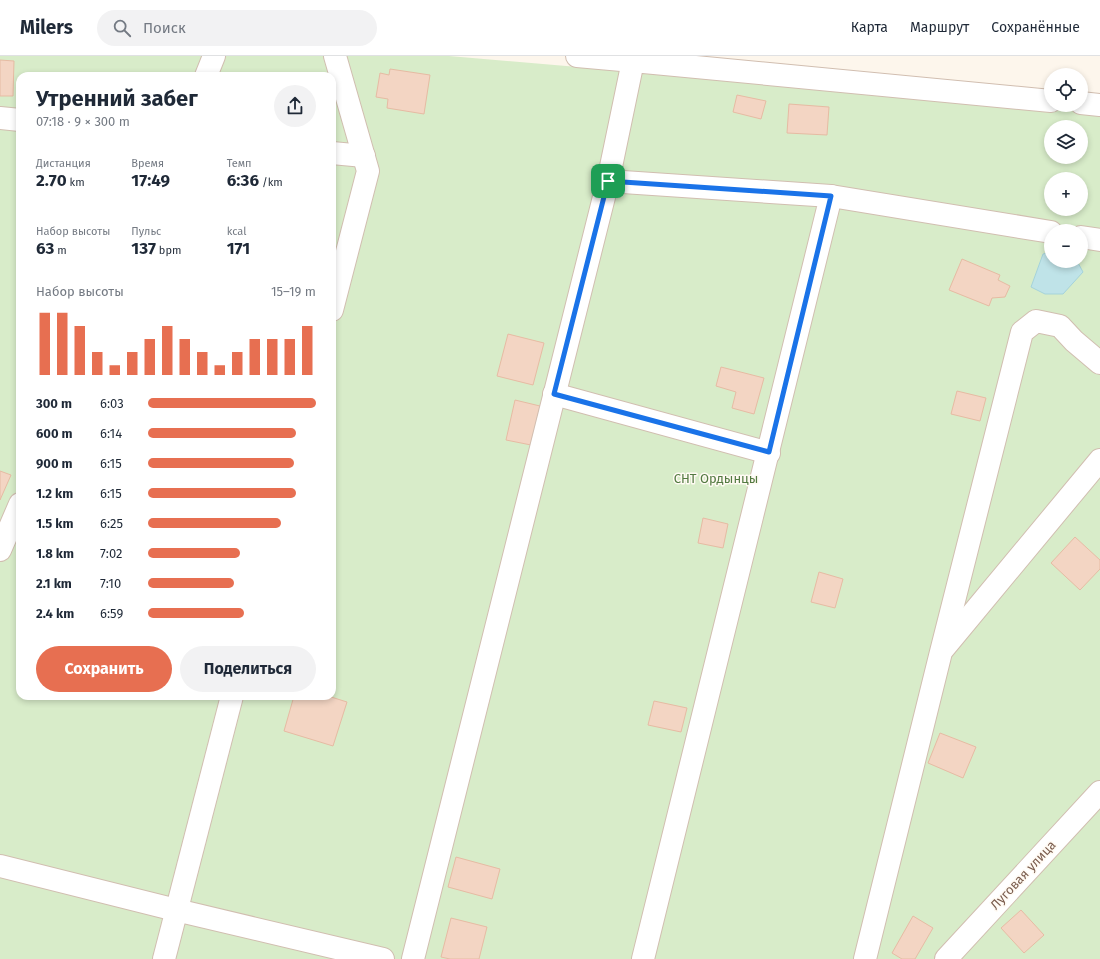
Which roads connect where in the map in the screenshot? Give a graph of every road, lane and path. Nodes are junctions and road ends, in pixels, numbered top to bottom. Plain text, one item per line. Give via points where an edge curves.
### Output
1 (214, 56) edge
2 (335, 56) edge
3 (577, 56) edge
4 (633, 62) junction
5 (208, 72) edge
6 (1044, 99) edge
7 (1088, 104) edge
8 (1100, 105) edge
9 (0, 118) edge
10 (16, 120) edge
11 (336, 153) edge
12 (364, 156) junction
13 (608, 181) junction
14 (831, 196) junction
15 (1044, 231) edge
16 (1088, 238) edge
17 (1100, 240) edge
18 (336, 295) edge
19 (1100, 363) edge
20 (554, 394) junction
21 (769, 452) junction
22 (1100, 460) edge
23 (16, 513) edge
24 (0, 550) edge
25 (941, 652) junction
26 (231, 700) edge
27 (1100, 792) edge
28 (0, 866) edge
29 (176, 910) junction
30 (164, 959) edge
31 (383, 959) edge
32 (413, 959) edge
33 (643, 959) edge
34 (865, 959) edge
35 (946, 959) edge

1 - 5 street
2 - 12 street
3 - 4 street
4 - 6 street
4 - 13 street
7 - 8 street
9 - 10 street
11 - 12 street
12 - 18 street via 368,171
13 - 14 street
13 - 20 street
14 - 15 street
14 - 21 street
16 - 17 street
19 - 25 street via 1060,326 1036,321 1022,332
20 - 21 street
20 - 32 street
21 - 33 street
22 - 25 street
23 - 24 street
25 - 34 street
26 - 29 street
27 - 35 street, Луговая улица
28 - 29 street
29 - 30 street
29 - 31 street

